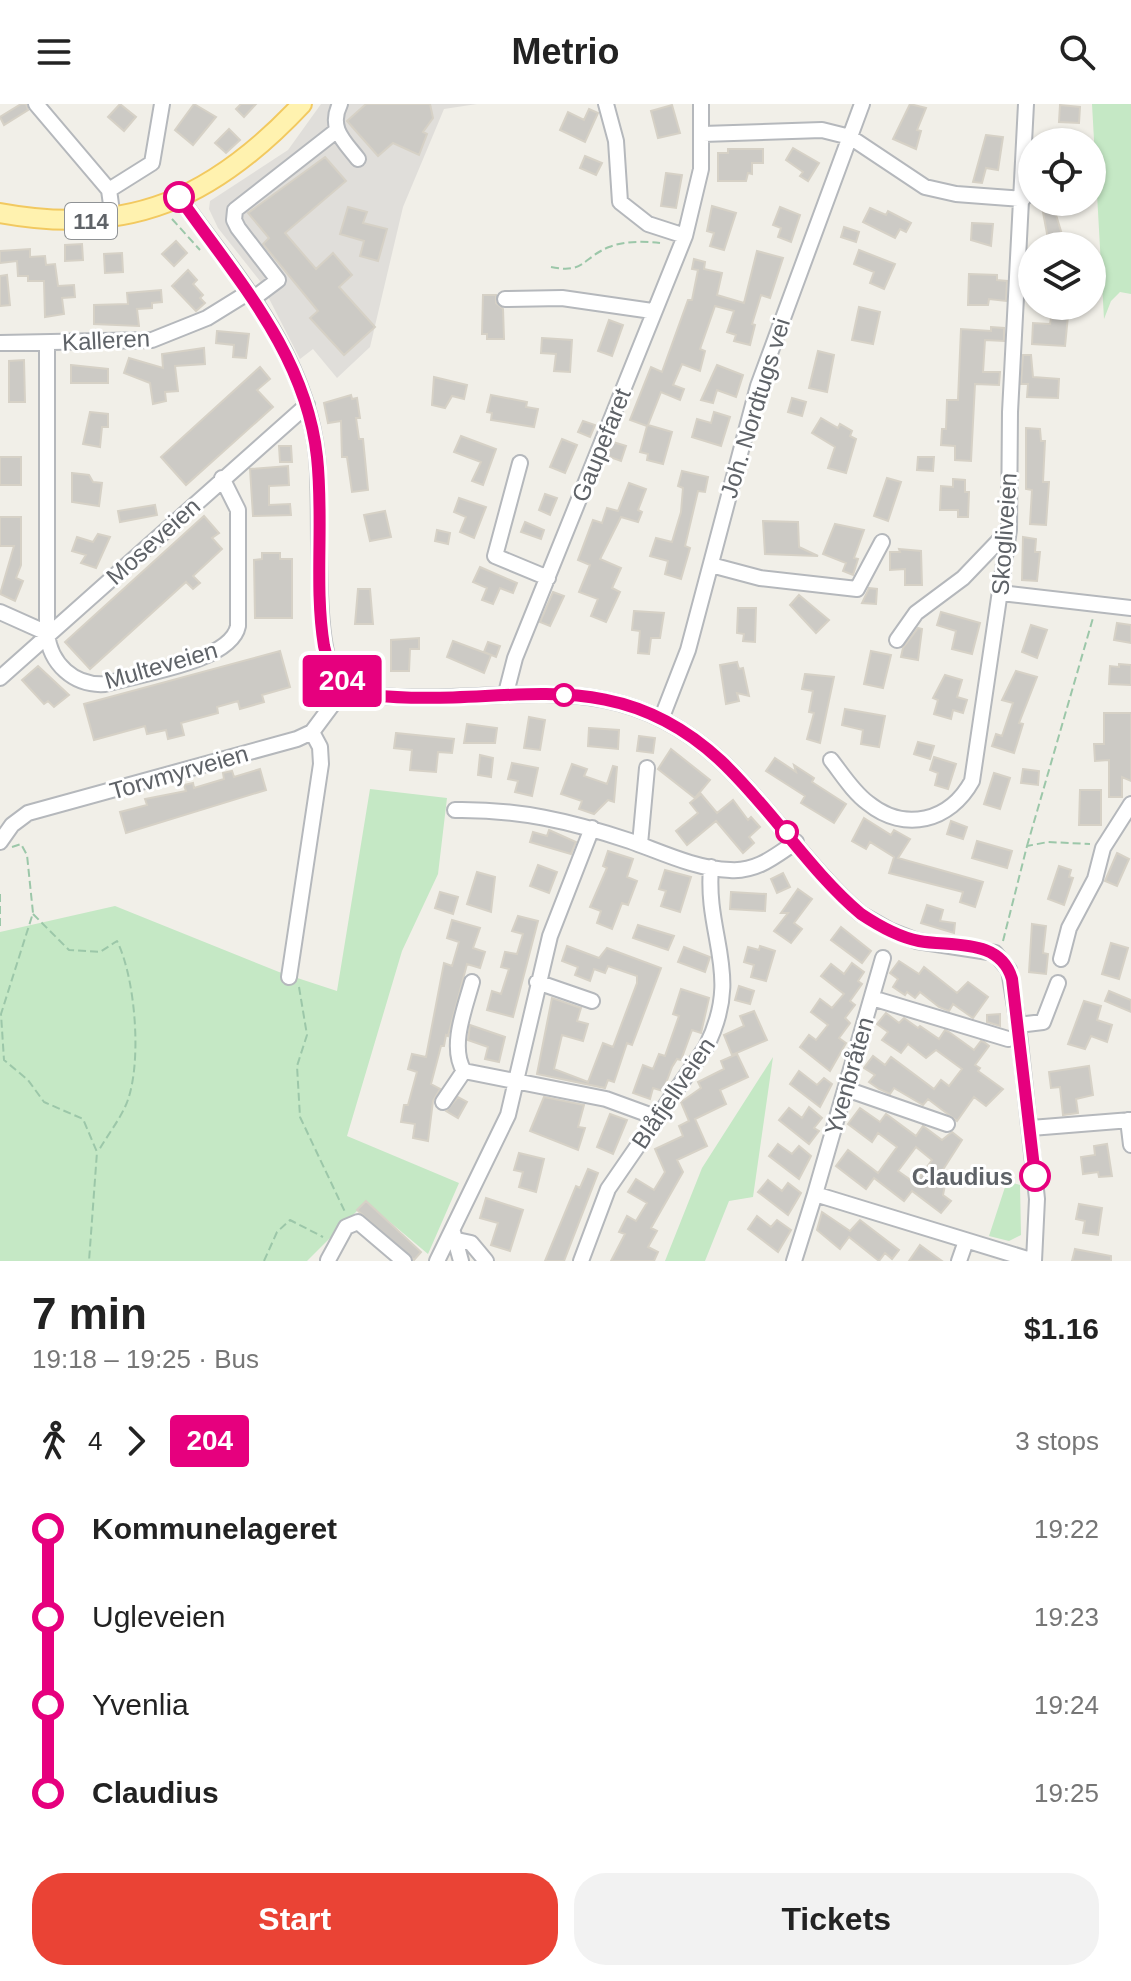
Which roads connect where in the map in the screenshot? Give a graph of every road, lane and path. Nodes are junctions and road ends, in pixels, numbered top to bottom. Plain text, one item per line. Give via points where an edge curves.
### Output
1 (36, 104) edge
2 (162, 104) edge
3 (302, 104) edge
4 (340, 104) edge
5 (606, 104) edge
6 (701, 104) edge
7 (862, 104) edge
8 (1026, 104) edge
9 (1025, 128) edge
10 (336, 131) junction
11 (703, 134) junction
12 (850, 137) junction
13 (358, 159) dead end
14 (109, 190) junction
15 (179, 197) junction
16 (1018, 199) edge
17 (0, 213) edge
18 (165, 216) dead end
19 (1022, 216) edge
20 (113, 219) junction
21 (683, 241) junction
22 (206, 257) dead end
23 (551, 267) dead end
24 (252, 295) junction
25 (505, 299) dead end
26 (652, 311) junction
27 (0, 343) edge
28 (47, 343) junction
29 (307, 405) junction
30 (520, 463) dead end
31 (222, 478) junction
32 (1009, 530) junction
33 (882, 542) dead end
34 (711, 565) junction
35 (548, 578) junction
36 (1001, 593) junction
37 (1097, 606) junction
38 (1131, 608) edge
39 (0, 612) edge
40 (47, 633) junction
41 (897, 640) dead end
42 (0, 678) edge
43 (347, 685) junction
44 (506, 693) junction
45 (662, 717) junction
46 (312, 732) junction
47 (831, 760) dead end
48 (647, 768) dead end
49 (1131, 804) edge
50 (455, 810) dead end
51 (592, 828) junction
52 (796, 842) junction
53 (640, 844) junction
54 (5, 845) edge
55 (1027, 846) junction
56 (1103, 848) junction
57 (711, 867) junction
58 (0, 894) edge
59 (33, 913) junction
60 (0, 930) edge
61 (1004, 947) dead end
62 (883, 958) dead end
63 (1061, 959) dead end
64 (289, 977) joint
65 (472, 982) dead end
66 (537, 982) junction
67 (1058, 983) dead end
68 (872, 998) junction
69 (592, 1001) dead end
70 (1018, 1025) junction
71 (1008, 1039) dead end
72 (464, 1071) junction
73 (518, 1080) junction
74 (846, 1089) junction
75 (443, 1102) dead end
76 (658, 1118) junction
77 (1130, 1120) edge
78 (947, 1124) dead end
79 (1031, 1128) junction
80 (1131, 1145) edge
81 (97, 1152) junction
82 (815, 1194) junction
83 (351, 1224) junction
84 (454, 1234) junction
85 (966, 1241) junction
86 (330, 1254) edge
87 (89, 1261) edge
88 (264, 1261) edge
89 (404, 1261) edge
90 (437, 1261) edge
91 (461, 1261) edge
92 (486, 1261) edge
93 (581, 1261) edge
94 (794, 1261) edge
95 (959, 1261) edge
96 (1034, 1261) edge

1 - 14 street
2 - 14 street via 152,163
3 - 15 main road, 114 via 234,166
4 - 10 street
5 - 21 street via 616,141 620,202
6 - 11 street, Gaupefaret
7 - 12 street, Joh. Nordtugs vei
8 - 9 street, Skogliveien
10 - 13 street
10 - 24 street via 235,210 238,228 278,280
11 - 12 street via 822,130
11 - 21 street, Gaupefaret via 697,192
12 - 16 street via 925,187
12 - 34 street, Joh. Nordtugs vei via 758,386
14 - 20 street
15 - 20 main road, 114
15 - 24 street
17 - 20 main road, 114 via 62,221
18 - 22 path
19 - 32 street, Skogliveien
21 - 23 path via 629,243 606,248 581,268
21 - 26 street, Gaupefaret
24 - 28 street, Kalleren via 152,340
24 - 29 street
25 - 26 street via 562,298
26 - 35 street, Gaupefaret
27 - 28 street, Kalleren
28 - 40 street, Multeveien
29 - 31 street, Moseveien
29 - 43 street via 320,490 324,647 331,667
30 - 35 street via 495,556
31 - 40 street, Moseveien
31 - 40 street, Multeveien via 238,510 239,552 238,626 226,647 93,684 69,674 52,653
32 - 36 street, Skogliveien
32 - 41 street via 963,578 916,613
33 - 34 street via 857,589 760,578
34 - 45 street, Joh. Nordtugs vei via 688,650
35 - 44 street, Gaupefaret
36 - 37 street
36 - 47 street, Skogliveien via 975,769 959,800 932,819 897,818 867,803
37 - 38 street
37 - 55 path
39 - 40 street
40 - 42 street, Moseveien
43 - 44 street via 384,697
43 - 46 street
44 - 45 street via 589,697
45 - 52 street via 720,760
46 - 54 street, Torvmyrveien via 28,813 12,825
46 - 64 street via 321,764
48 - 53 street
49 - 56 street
50 - 51 street via 533,813
51 - 53 street
51 - 66 street
52 - 57 street via 775,860 755,867
52 - 70 street via 845,900 878,925 917,941 995,953 1009,970
53 - 57 street
54 - 59 path via 21,844 27,855
55 - 56 path via 1048,842
55 - 61 path
56 - 63 street
57 - 76 street, Blåfjellveien via 709,892 723,966 723,1001 706,1047
58 - 60 path
59 - 81 path via 1,1014 4,1060 44,1102 83,1119
59 - 81 path via 69,950 100,952 117,941 127,960 137,1030 127,1105
62 - 68 street, Yvenbråten
64 - 83 path via 299,984 307,1035 297,1066 300,1117
65 - 72 street via 459,1034
66 - 69 street
66 - 73 street
67 - 70 street via 1043,1022
68 - 71 street
68 - 74 street, Yvenbråten
70 - 79 street
72 - 73 street
72 - 75 street
73 - 76 street via 606,1099
73 - 84 street via 508,1115
74 - 78 street
74 - 82 street, Yvenbråten
76 - 93 street, Blåfjellveien via 608,1189
77 - 79 street
77 - 80 street
79 - 96 street via 1037,1199
81 - 87 path
82 - 85 street
82 - 94 street, Yvenbråten
83 - 86 street
83 - 89 street via 363,1223
84 - 90 street
84 - 91 street
84 - 92 street via 471,1243
85 - 95 street
85 - 96 street
86 - 88 path via 319,1232 290,1220 277,1232

